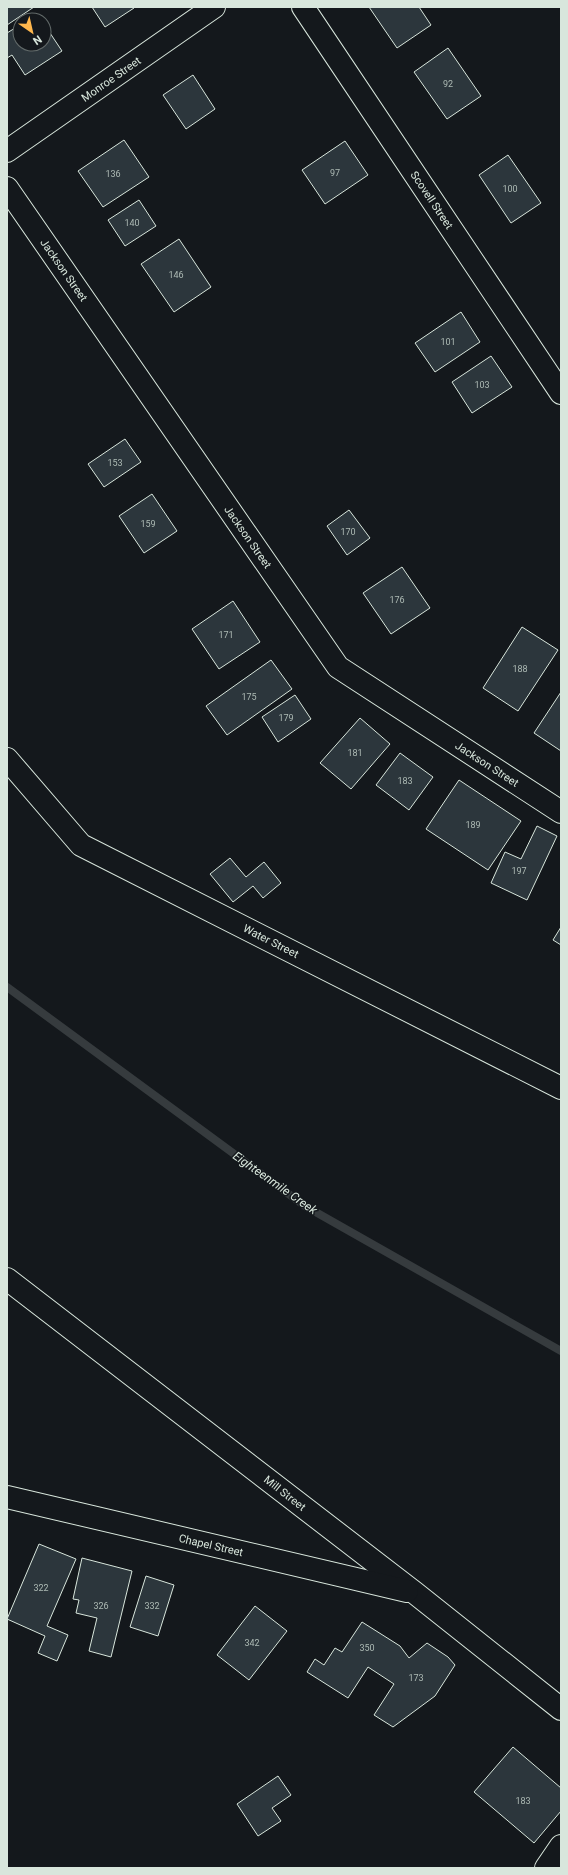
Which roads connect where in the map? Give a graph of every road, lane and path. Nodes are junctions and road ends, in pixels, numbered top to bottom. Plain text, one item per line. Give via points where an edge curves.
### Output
1 (214, 7) edge
2 (303, 7) edge
3 (7, 151) edge
4 (7, 188) edge
5 (561, 393) edge
6 (7, 759) edge
7 (561, 812) edge
8 (561, 1088) edge
9 (7, 1279) edge
10 (7, 1497) edge
11 (415, 1593) junction
12 (561, 1709) edge
13 (561, 1846) edge
14 (546, 1868) edge

1 - 3 street, Monroe Street
2 - 5 street, Scovell Street
4 - 7 street, Jackson Street via 338,667
6 - 8 street, Water Street via 81,845
9 - 11 street, Mill Street
10 - 11 street, Chapel Street
11 - 12 street, Mill Street
13 - 14 street

